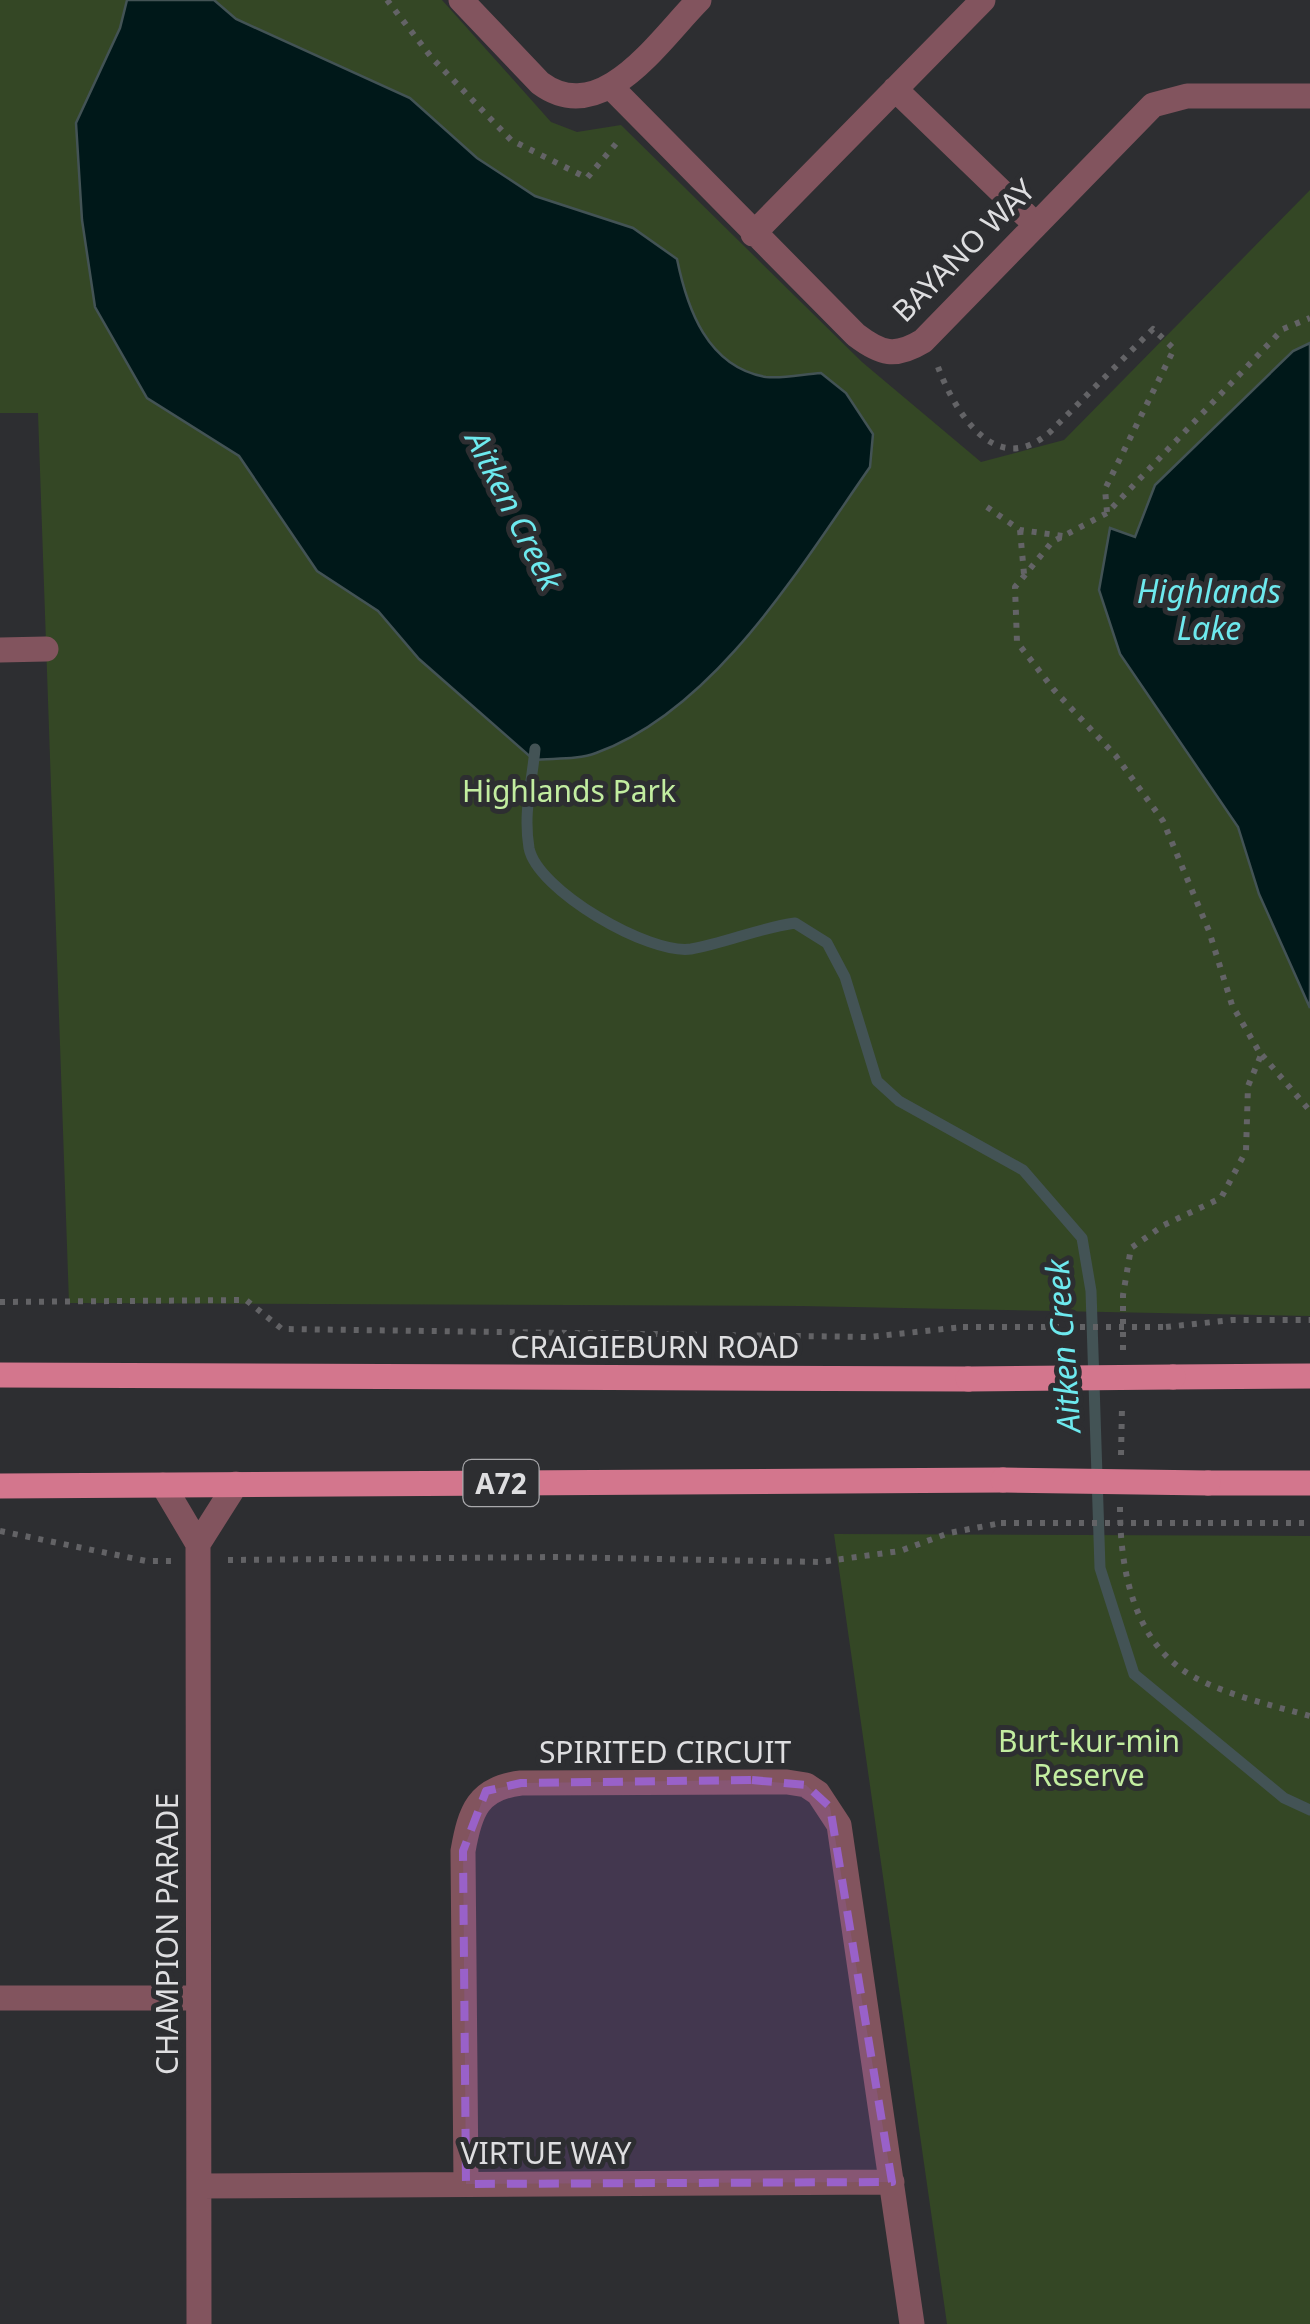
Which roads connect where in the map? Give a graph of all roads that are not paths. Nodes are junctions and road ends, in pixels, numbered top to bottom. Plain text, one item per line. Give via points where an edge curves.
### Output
1 (461, 0) edge
2 (698, 0) edge
3 (983, 0) edge
4 (611, 87) junction
5 (895, 90) junction
6 (1310, 96) edge
7 (1035, 224) junction
8 (753, 234) junction
9 (46, 648) dead end
10 (0, 650) edge
11 (0, 1375) edge
12 (1310, 1376) edge
13 (1310, 1483) edge
14 (236, 1484) junction
15 (163, 1485) junction
16 (0, 1486) edge
17 (198, 1552) junction
18 (0, 1998) edge
19 (198, 1998) junction
20 (892, 2182) junction
21 (466, 2184) junction
22 (199, 2186) junction
23 (199, 2324) edge
24 (912, 2324) edge

1 - 4 street via 555,94 582,98
2 - 4 street
3 - 5 street
4 - 8 street, BAYANO WAY
5 - 7 street
5 - 8 street
6 - 7 street, BAYANO WAY via 1163,100
7 - 8 street, BAYANO WAY via 923,341 897,354 875,350
9 - 10 street
11 - 12 main road, CRAIGIEBURN ROAD, bridge
13 - 14 main road, A72, bridge
14 - 15 main road, A72
14 - 17 street
15 - 16 main road, A72
15 - 17 street
17 - 19 street, CHAMPION PARADE
18 - 19 street
19 - 22 street, CHAMPION PARADE
20 - 21 street, VIRTUE WAY
20 - 21 street, SPIRITED CIRCUIT via 839,1826 806,1785 752,1780 521,1783 486,1792 474,1806 464,1851
20 - 24 street, SPIRITED CIRCUIT
21 - 22 street, VIRTUE WAY
22 - 23 street, CHAMPION PARADE

